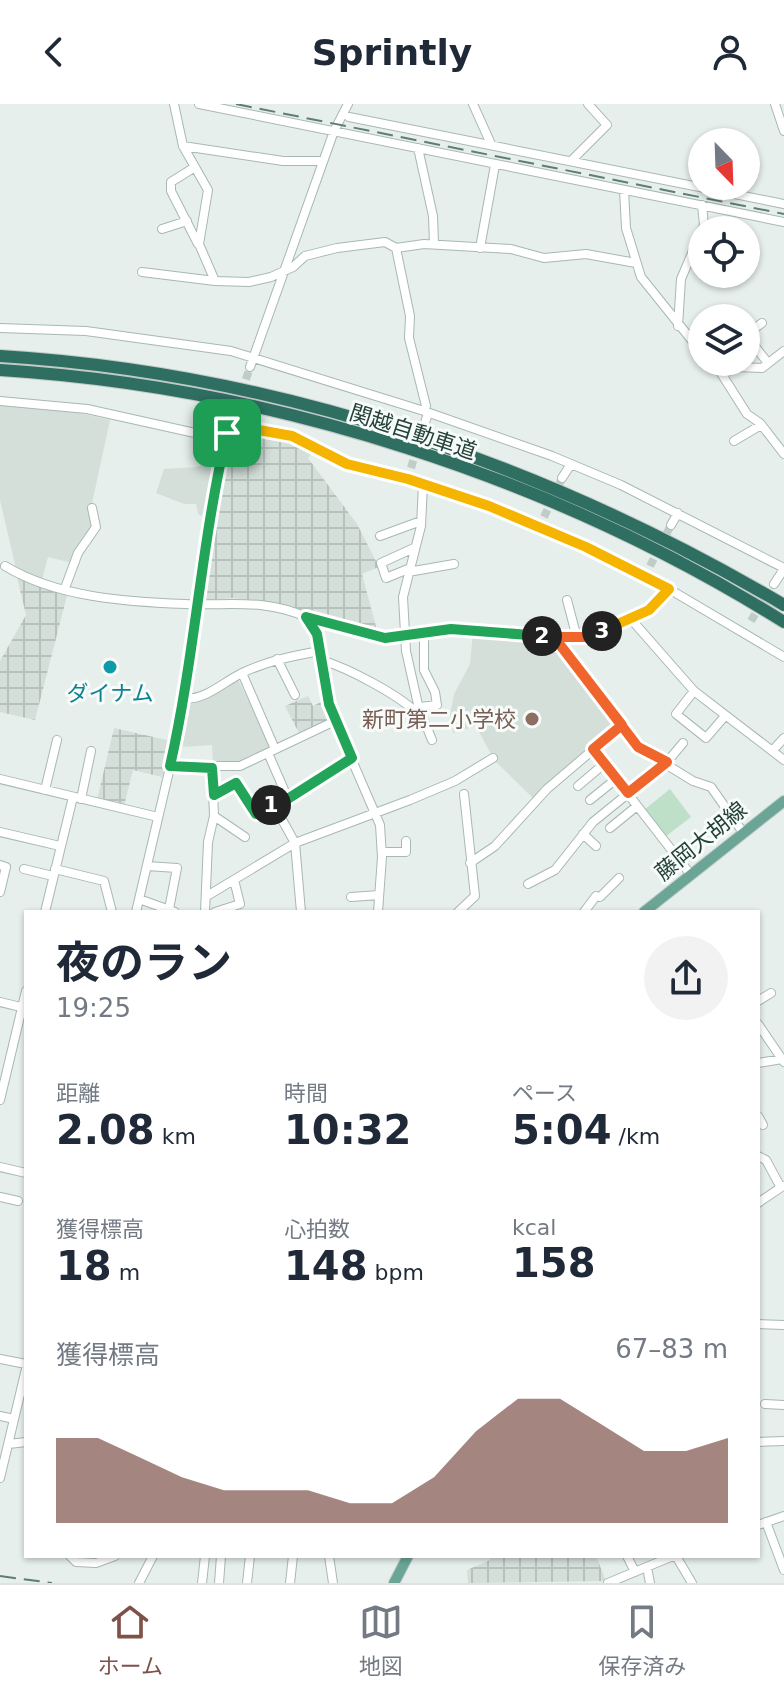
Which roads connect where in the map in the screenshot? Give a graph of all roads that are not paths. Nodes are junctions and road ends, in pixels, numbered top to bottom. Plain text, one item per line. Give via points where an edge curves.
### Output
1 (174, 104) edge
2 (199, 104) edge
3 (348, 104) edge
4 (473, 104) edge
5 (588, 104) edge
6 (775, 104) edge
7 (349, 117) dead end
8 (383, 123) junction
9 (334, 131) junction
10 (784, 131) edge
11 (385, 142) junction
12 (491, 144) junction
13 (183, 146) junction
14 (418, 148) junction
15 (323, 161) junction
16 (571, 161) junction
17 (495, 165) junction
18 (195, 167) junction
19 (624, 190) junction
20 (784, 204) edge
21 (702, 205) junction
22 (187, 221) junction
23 (784, 222) edge
24 (162, 229) dead end
25 (199, 244) junction
26 (434, 244) junction
27 (396, 248) junction
28 (480, 248) junction
29 (636, 263) junction
30 (285, 270) junction
31 (142, 272) dead end
32 (215, 281) junction
33 (678, 326) junction
34 (0, 328) edge
35 (688, 337) edge
36 (784, 351) edge
37 (760, 353) edge
38 (0, 356) edge
39 (251, 363) junction
40 (768, 363) junction
41 (760, 367) edge
42 (0, 370) edge
43 (723, 376) edge
44 (0, 401) edge
45 (426, 412) junction
46 (761, 425) junction
47 (424, 426) tunnel mouth
48 (229, 429) junction
49 (734, 441) dead end
50 (784, 454) edge
51 (571, 464) junction
52 (411, 468) tunnel mouth
53 (562, 478) tunnel mouth
54 (408, 479) junction
55 (423, 484) junction
56 (92, 508) dead end
57 (678, 513) junction
58 (544, 517) tunnel mouth
59 (421, 521) junction
60 (671, 525) tunnel mouth
61 (540, 527) junction
62 (380, 536) dead end
63 (414, 548) junction
64 (454, 564) dead end
65 (5, 566) dead end
66 (650, 566) tunnel mouth
67 (784, 568) edge
68 (408, 570) junction
69 (643, 576) junction
70 (774, 584) tunnel mouth
71 (65, 588) junction
72 (669, 589) junction
73 (567, 600) dead end
74 (197, 604) junction
75 (784, 605) edge
76 (306, 617) junction
77 (630, 618) junction
78 (751, 621) tunnel mouth
79 (784, 622) edge
80 (424, 633) junction
81 (746, 633) junction
82 (404, 636) junction
83 (554, 637) junction
84 (577, 638) junction
85 (320, 655) junction
86 (784, 657) edge
87 (277, 659) junction
88 (242, 673) junction
89 (694, 691) junction
90 (295, 695) dead end
91 (186, 699) junction
92 (420, 707) junction
93 (725, 716) junction
94 (421, 718) junction
95 (335, 721) junction
96 (622, 725) junction
97 (784, 738) edge
98 (57, 740) dead end
99 (432, 740) dead end
100 (683, 743) dead end
101 (593, 749) junction
102 (773, 750) junction
103 (91, 751) dead end
104 (272, 751) junction
105 (352, 758) junction
106 (493, 758) dead end
107 (784, 760) edge
108 (667, 762) junction
109 (604, 764) junction
110 (170, 766) junction
111 (212, 768) junction
112 (0, 779) edge
113 (616, 779) junction
114 (578, 786) dead end
115 (45, 790) junction
116 (628, 793) junction
117 (464, 794) dead end
118 (214, 795) junction
119 (77, 798) junction
120 (288, 799) junction
121 (590, 800) dead end
122 (784, 801) edge
123 (637, 806) junction
124 (275, 807) junction
125 (375, 812) junction
126 (214, 816) junction
127 (158, 817) junction
128 (610, 828) dead end
129 (742, 831) junction
130 (0, 832) edge
131 (583, 834) junction
132 (245, 837) dead end
133 (406, 841) dead end
134 (295, 843) junction
135 (60, 846) junction
136 (596, 846) dead end
137 (382, 852) junction
138 (470, 863) junction
139 (0, 865) edge
140 (147, 866) junction
141 (24, 869) dead end
142 (54, 873) junction
143 (691, 875) junction
144 (619, 878) dead end
145 (234, 880) junction
146 (528, 884) dead end
147 (0, 892) edge
148 (379, 895) junction
149 (207, 896) junction
150 (351, 897) dead end
151 (139, 899) junction
152 (155, 908) edge
153 (45, 910) edge
154 (111, 910) edge
155 (136, 910) edge
156 (172, 910) edge
157 (205, 910) edge
158 (221, 910) edge
159 (301, 910) edge
160 (378, 910) edge
161 (460, 910) edge
162 (586, 910) edge
163 (647, 910) edge
164 (771, 993) dead end
165 (760, 1000) edge
166 (0, 1002) edge
167 (24, 1008) edge
168 (760, 1027) edge
169 (5, 1058) edge
170 (783, 1060) edge
171 (760, 1063) edge
172 (0, 1100) edge
173 (760, 1120) edge
174 (763, 1125) dead end
175 (760, 1157) edge
176 (0, 1167) edge
177 (24, 1173) edge
178 (782, 1186) edge
179 (0, 1197) edge
180 (18, 1201) dead end
181 (760, 1202) edge
182 (760, 1324) edge
183 (784, 1325) edge
184 (0, 1359) edge
185 (24, 1366) edge
186 (24, 1376) edge
187 (765, 1404) dead end
188 (784, 1405) edge
189 (0, 1416) edge
190 (14, 1419) junction
191 (784, 1441) edge
192 (24, 1442) edge
193 (760, 1442) edge
194 (9, 1444) junction
195 (0, 1478) edge
196 (784, 1516) edge
197 (762, 1524) edge
198 (72, 1558) edge
199 (110, 1558) edge
200 (152, 1558) edge
201 (205, 1558) edge
202 (221, 1558) edge
203 (250, 1558) edge
204 (293, 1558) edge
205 (332, 1558) edge
206 (407, 1558) edge
207 (669, 1558) edge
208 (675, 1558) edge
209 (647, 1567) junction
210 (784, 1570) edge
211 (631, 1577) edge
212 (139, 1583) edge
213 (202, 1583) edge
214 (219, 1583) edge
215 (247, 1583) edge
216 (290, 1583) edge
217 (333, 1583) edge
218 (394, 1583) edge
219 (608, 1583) edge
220 (650, 1583) edge
221 (692, 1583) edge

1 - 13 street
2 - 9 street
3 - 9 street
4 - 12 street
5 - 16 street via 607,125
6 - 10 street
7 - 8 street
8 - 11 street
8 - 12 street
9 - 11 street
9 - 15 street
11 - 14 street
12 - 16 street
13 - 15 street via 283,161
13 - 18 street
14 - 17 street
14 - 26 street
15 - 30 street
16 - 20 street
17 - 19 street
17 - 28 street
18 - 22 street via 171,182
18 - 25 street via 208,190
19 - 21 street
19 - 29 street via 626,228
21 - 23 street
21 - 33 street via 704,225 681,279
22 - 24 street
22 - 25 street
25 - 32 street
26 - 27 street
26 - 28 street
27 - 30 street via 385,242 337,248 305,256
27 - 45 street
28 - 29 street via 544,258 586,254
29 - 33 street
30 - 32 street via 249,282
30 - 39 street
31 - 32 street
33 - 35 street
34 - 39 street via 158,339 231,351
36 - 40 street
37 - 40 street
38 - 75 highway, 関越自動車道 via 199,381 389,428 584,500
39 - 45 street
40 - 41 street
42 - 79 highway, 関越自動車道 via 210,399 422,454 577,513 673,559
43 - 46 street via 747,414
44 - 48 street via 100,411 213,437
45 - 47 street
45 - 51 street
46 - 49 street
46 - 50 street
48 - 54 street via 292,436 347,464
48 - 74 street via 208,515
51 - 53 street
51 - 57 street
52 - 54 street
54 - 55 street
55 - 59 street
55 - 61 street
56 - 71 street via 96,527 78,553
57 - 60 street
57 - 67 street
58 - 61 street
59 - 62 street
59 - 63 street
61 - 69 street
63 - 68 street
63 - 68 street via 381,563 386,578
64 - 68 street
65 - 71 street
66 - 69 street
67 - 70 street
68 - 82 street
69 - 72 street
71 - 74 street via 120,599
72 - 77 street via 649,610
72 - 81 street
73 - 84 street
74 - 76 street via 243,601
74 - 91 street
76 - 82 street via 385,638
76 - 85 street via 317,634
77 - 84 street
77 - 89 street
78 - 81 street
80 - 82 street
80 - 83 street via 455,629
80 - 92 street via 424,670 437,705
81 - 86 street
82 - 92 street
83 - 84 street
83 - 96 street
85 - 87 street
85 - 94 street via 360,674
85 - 95 street
87 - 88 street
87 - 90 street
88 - 91 street via 208,695
88 - 104 street
89 - 93 street
89 - 93 street via 676,714 706,738
91 - 110 street
92 - 94 street
93 - 102 street
94 - 99 street
95 - 104 street
95 - 105 street
96 - 101 street
96 - 108 street via 638,747
97 - 102 street
98 - 115 street
100 - 108 street
101 - 109 street
101 - 138 street via 495,846
102 - 107 street
103 - 119 street
104 - 111 street via 240,766
104 - 120 street
105 - 120 street
105 - 125 street
106 - 125 street via 455,781
108 - 116 street
108 - 129 street via 711,787
109 - 113 street
109 - 114 street
110 - 111 street
110 - 127 street
111 - 118 street
112 - 115 street
113 - 116 street
113 - 121 street
115 - 119 street
116 - 123 street
116 - 131 street
117 - 138 street
118 - 124 street via 236,783 256,814
118 - 126 street
119 - 127 street
119 - 135 street
120 - 124 street
122 - 129 main road, 藤岡大胡線
123 - 128 street
123 - 143 street
124 - 134 street
125 - 134 street
125 - 137 street
126 - 132 street
126 - 149 street
127 - 140 street
129 - 143 main road, 藤岡大胡線
130 - 135 street
131 - 136 street
131 - 146 street via 555,870
133 - 137 street via 406,852
134 - 145 street
134 - 159 street
135 - 142 street
137 - 148 street
138 - 161 street via 475,896
139 - 147 street via 6,867
140 - 151 street
140 - 156 street via 177,868
141 - 142 street
142 - 153 street
142 - 154 street via 104,881
143 - 163 main road, 藤岡大胡線
144 - 162 street
145 - 149 street
145 - 158 street via 240,904
148 - 150 street
148 - 160 street
149 - 157 street
151 - 152 street
151 - 155 street
152 - 156 street
164 - 165 street
166 - 167 street
167 - 169 street
168 - 170 street
169 - 172 street
170 - 171 street
173 - 174 street
175 - 178 street
176 - 177 street
178 - 181 street
179 - 180 street
182 - 183 street
184 - 185 street
186 - 190 street
187 - 188 street
189 - 190 street
190 - 194 street
191 - 193 street
192 - 194 street
194 - 195 street
196 - 197 street
197 - 210 street
198 - 199 street via 96,1563
200 - 212 street
201 - 213 street
202 - 214 street
203 - 215 street
204 - 216 street
205 - 217 street
206 - 218 main road
207 - 209 street
208 - 221 street
209 - 211 street
209 - 220 street
211 - 219 street

